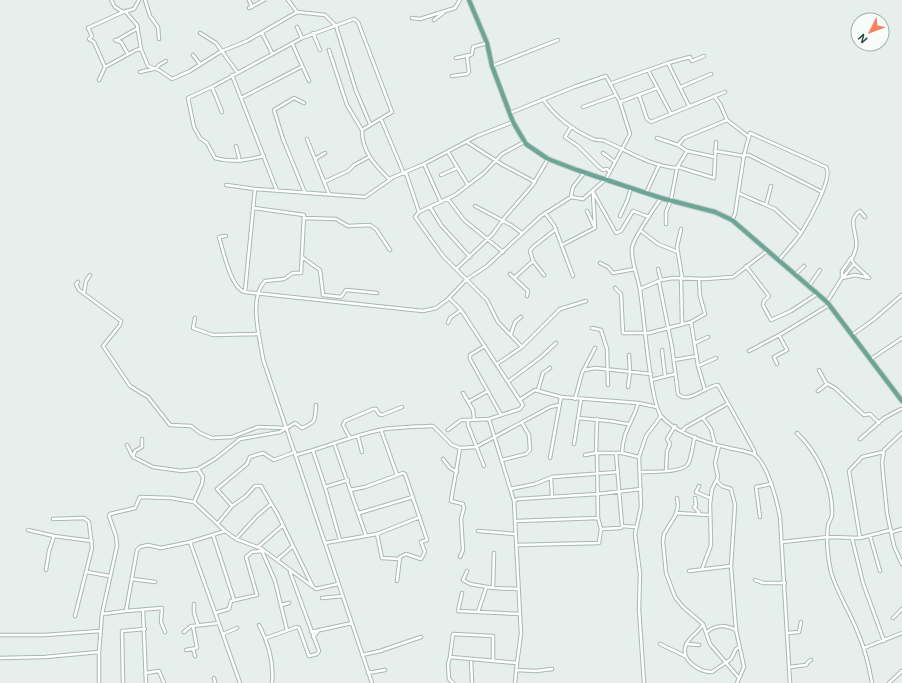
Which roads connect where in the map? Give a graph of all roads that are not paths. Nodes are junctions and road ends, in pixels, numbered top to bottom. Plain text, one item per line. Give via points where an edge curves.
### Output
1 (111, 0) edge
2 (139, 0) edge
3 (145, 0) edge
4 (249, 0) edge
5 (264, 0) edge
6 (288, 0) edge
7 (460, 0) edge
8 (469, 0) edge
9 (134, 9) junction
10 (124, 11) junction
11 (297, 12) junction
12 (444, 12) junction
13 (131, 18) junction
14 (412, 18) dead end
15 (434, 20) dead end
16 (336, 26) junction
17 (297, 27) dead end
18 (138, 28) junction
19 (262, 33) junction
20 (200, 34) dead end
21 (313, 34) junction
22 (302, 38) junction
23 (159, 39) dead end
24 (558, 40) dead end
25 (292, 43) junction
26 (487, 43) junction
27 (141, 48) junction
28 (320, 50) dead end
29 (329, 50) dead end
30 (221, 52) junction
31 (272, 53) junction
32 (128, 54) junction
33 (472, 54) junction
34 (193, 55) dead end
35 (704, 56) dead end
36 (456, 58) dead end
37 (166, 61) dead end
38 (668, 63) junction
39 (200, 65) junction
40 (492, 66) junction
41 (105, 67) junction
42 (301, 67) junction
43 (155, 69) junction
44 (648, 70) junction
45 (140, 72) dead end
46 (237, 72) junction
47 (711, 74) dead end
48 (232, 75) junction
49 (452, 76) dead end
50 (99, 80) dead end
51 (309, 81) dead end
52 (612, 83) junction
53 (212, 87) junction
54 (681, 87) junction
55 (657, 88) junction
56 (724, 92) dead end
57 (616, 95) junction
58 (639, 95) junction
59 (714, 96) junction
60 (241, 98) junction
61 (543, 99) junction
62 (620, 102) junction
63 (304, 103) dead end
64 (689, 106) junction
65 (583, 107) dead end
66 (222, 112) dead end
67 (510, 113) junction
68 (671, 114) junction
69 (381, 119) junction
70 (727, 120) junction
71 (512, 122) junction
72 (370, 124) junction
73 (571, 127) junction
74 (362, 130) junction
75 (749, 137) junction
76 (657, 138) dead end
77 (307, 139) dead end
78 (467, 142) junction
79 (524, 142) junction
80 (716, 142) dead end
81 (678, 145) junction
82 (236, 146) dead end
83 (622, 150) junction
84 (687, 151) junction
85 (715, 151) junction
86 (448, 152) junction
87 (325, 153) dead end
88 (602, 153) dead end
89 (264, 156) junction
90 (744, 156) junction
91 (369, 157) junction
92 (715, 157) junction
93 (315, 159) junction
94 (548, 159) junction
95 (495, 160) junction
96 (240, 161) junction
97 (615, 162) junction
98 (424, 164) junction
99 (659, 165) junction
100 (677, 167) junction
101 (457, 168) junction
102 (584, 172) junction
103 (609, 172) junction
104 (405, 173) junction
105 (441, 175) dead end
106 (391, 179) junction
107 (606, 180) junction
108 (324, 182) junction
109 (535, 182) junction
110 (226, 185) dead end
111 (468, 185) junction
112 (772, 186) dead end
113 (631, 188) junction
114 (255, 189) junction
115 (277, 191) junction
116 (593, 192) junction
117 (822, 192) junction
118 (305, 193) junction
119 (646, 193) junction
120 (738, 193) junction
121 (329, 194) junction
122 (570, 196) junction
123 (661, 198) junction
124 (448, 199) junction
125 (671, 200) junction
126 (441, 202) junction
127 (766, 205) junction
128 (475, 206) dead end
129 (430, 207) junction
130 (254, 208) junction
131 (587, 211) dead end
132 (419, 212) junction
133 (545, 214) junction
134 (620, 216) dead end
135 (649, 217) junction
136 (865, 217) dead end
137 (304, 218) junction
138 (732, 220) junction
139 (502, 221) junction
140 (666, 224) dead end
141 (595, 228) junction
142 (681, 228) dead end
143 (556, 229) junction
144 (640, 231) junction
145 (522, 233) junction
146 (801, 233) junction
147 (226, 236) dead end
148 (488, 240) junction
149 (562, 246) junction
150 (390, 250) dead end
151 (768, 250) junction
152 (503, 252) junction
153 (678, 252) junction
154 (302, 256) junction
155 (470, 257) junction
156 (852, 258) junction
157 (779, 260) junction
158 (533, 261) junction
159 (600, 263) dead end
160 (854, 264) junction
161 (746, 266) junction
162 (804, 266) dead end
163 (456, 269) junction
164 (635, 269) junction
165 (658, 269) dead end
166 (820, 270) dead end
167 (510, 274) dead end
168 (796, 274) junction
169 (90, 275) dead end
170 (544, 275) dead end
171 (573, 276) dead end
172 (681, 277) junction
173 (514, 278) junction
174 (842, 278) junction
175 (699, 279) junction
176 (466, 280) junction
177 (660, 281) junction
178 (78, 282) dead end
179 (809, 286) junction
180 (615, 288) dead end
181 (640, 289) junction
182 (245, 292) junction
183 (84, 293) junction
184 (258, 293) junction
185 (377, 293) dead end
186 (818, 294) junction
187 (902, 295) edge
188 (527, 296) dead end
189 (449, 298) junction
190 (586, 301) dead end
191 (828, 304) junction
192 (461, 310) junction
193 (521, 316) dead end
194 (195, 318) dead end
195 (691, 322) junction
196 (448, 323) dead end
197 (682, 323) junction
198 (592, 328) dead end
199 (668, 328) junction
200 (646, 332) junction
201 (258, 334) junction
202 (511, 334) junction
203 (779, 335) junction
204 (852, 335) junction
205 (708, 337) dead end
206 (902, 338) edge
207 (695, 343) junction
208 (556, 344) dead end
209 (485, 346) junction
210 (522, 347) junction
211 (595, 348) dead end
212 (662, 350) dead end
213 (749, 351) dead end
214 (629, 355) dead end
215 (697, 356) junction
216 (716, 358) dead end
217 (674, 360) junction
218 (870, 360) junction
219 (497, 364) junction
220 (777, 364) dead end
221 (698, 366) junction
222 (550, 368) dead end
223 (608, 369) junction
224 (585, 370) junction
225 (819, 370) dead end
226 (630, 372) junction
227 (651, 374) junction
228 (675, 374) junction
229 (665, 376) junction
230 (651, 380) junction
231 (509, 381) junction
232 (827, 384) junction
233 (608, 385) dead end
234 (628, 387) dead end
235 (488, 390) junction
236 (538, 390) junction
237 (705, 390) junction
238 (818, 390) dead end
239 (463, 393) dead end
240 (561, 397) junction
241 (521, 399) junction
242 (575, 399) junction
243 (580, 399) junction
244 (902, 400) edge
245 (468, 402) junction
246 (638, 403) junction
247 (728, 404) junction
248 (316, 405) dead end
249 (559, 405) junction
250 (402, 407) dead end
251 (657, 407) junction
252 (901, 410) dead end
253 (501, 414) junction
254 (661, 416) junction
255 (578, 418) junction
256 (703, 418) junction
257 (474, 419) junction
258 (488, 419) junction
259 (597, 419) junction
260 (468, 420) junction
261 (527, 421) junction
262 (522, 423) junction
263 (879, 423) junction
264 (628, 424) junction
265 (675, 426) junction
266 (287, 428) junction
267 (526, 429) junction
268 (381, 430) junction
269 (448, 430) dead end
270 (682, 431) junction
271 (797, 433) dead end
272 (902, 433) edge
273 (358, 436) junction
274 (695, 437) junction
275 (350, 438) junction
276 (494, 438) junction
277 (142, 439) dead end
278 (860, 439) dead end
279 (334, 443) junction
280 (574, 444) dead end
281 (127, 445) dead end
282 (715, 445) junction
283 (719, 446) junction
284 (476, 447) junction
285 (460, 448) junction
286 (313, 451) junction
287 (362, 452) dead end
288 (622, 452) junction
289 (883, 452) junction
290 (296, 453) junction
291 (597, 453) junction
292 (616, 453) junction
293 (585, 455) dead end
294 (755, 455) junction
295 (133, 457) junction
296 (639, 457) junction
297 (550, 458) dead end
298 (443, 459) dead end
299 (502, 460) junction
300 (484, 466) dead end
301 (198, 469) junction
302 (666, 471) junction
303 (457, 472) junction
304 (618, 472) junction
305 (640, 472) junction
306 (597, 474) junction
307 (397, 475) junction
308 (551, 478) junction
309 (348, 480) junction
310 (717, 481) junction
311 (770, 484) junction
312 (698, 486) dead end
313 (325, 487) junction
314 (510, 489) junction
315 (641, 489) junction
316 (350, 490) junction
317 (619, 492) junction
318 (598, 494) junction
319 (552, 496) junction
320 (413, 497) junction
321 (677, 498) dead end
322 (695, 498) dead end
323 (710, 498) junction
324 (514, 501) junction
325 (194, 502) junction
326 (271, 504) junction
327 (232, 506) junction
328 (359, 513) junction
329 (697, 514) junction
330 (709, 515) junction
331 (675, 516) junction
332 (420, 517) junction
333 (760, 517) dead end
334 (598, 518) junction
335 (53, 519) dead end
336 (516, 521) junction
337 (218, 523) junction
338 (283, 525) junction
339 (622, 526) junction
340 (636, 526) junction
341 (601, 529) junction
342 (902, 529) edge
343 (28, 530) dead end
344 (478, 531) dead end
345 (891, 531) junction
346 (225, 532) junction
347 (377, 534) junction
348 (515, 534) junction
349 (213, 535) junction
350 (54, 536) junction
351 (366, 536) junction
352 (828, 536) junction
353 (870, 536) junction
354 (852, 538) junction
355 (860, 538) junction
356 (236, 539) junction
357 (340, 540) junction
358 (92, 541) junction
359 (190, 542) junction
360 (782, 542) junction
361 (325, 543) junction
362 (517, 545) junction
363 (258, 546) junction
364 (293, 546) junction
365 (262, 550) junction
366 (494, 553) dead end
367 (460, 558) dead end
368 (901, 558) edge
369 (400, 559) junction
370 (277, 560) junction
371 (902, 564) edge
372 (731, 566) junction
373 (702, 569) junction
374 (46, 570) dead end
375 (467, 571) dead end
376 (688, 571) dead end
377 (880, 571) dead end
378 (87, 572) junction
379 (290, 572) junction
380 (109, 576) junction
381 (132, 579) junction
382 (756, 580) dead end
383 (396, 581) dead end
384 (155, 582) dead end
385 (785, 583) junction
386 (338, 584) junction
387 (312, 585) junction
388 (486, 588) junction
389 (493, 588) junction
390 (518, 589) junction
391 (462, 593) dead end
392 (343, 596) junction
393 (322, 598) dead end
394 (234, 600) junction
395 (289, 603) dead end
396 (194, 604) dead end
397 (281, 605) junction
398 (902, 609) edge
399 (143, 610) junction
400 (126, 611) junction
401 (478, 612) junction
402 (102, 614) junction
403 (215, 614) junction
404 (520, 614) junction
405 (75, 616) dead end
406 (893, 618) dead end
407 (801, 622) dead end
408 (219, 623) junction
409 (352, 623) junction
410 (259, 624) dead end
411 (703, 624) junction
412 (198, 625) junction
413 (193, 626) junction
414 (237, 628) dead end
415 (145, 629) junction
416 (287, 630) junction
417 (319, 630) junction
418 (736, 630) junction
419 (100, 631) junction
420 (165, 632) dead end
421 (184, 632) dead end
422 (311, 632) junction
423 (707, 632) junction
424 (788, 633) junction
425 (902, 633) edge
426 (223, 634) junction
427 (0, 635) edge
428 (313, 637) junction
429 (421, 637) dead end
430 (266, 638) junction
431 (884, 641) junction
432 (660, 644) dead end
433 (686, 644) junction
434 (699, 645) dead end
435 (739, 647) junction
436 (864, 648) junction
437 (193, 649) junction
438 (186, 650) dead end
439 (99, 652) junction
440 (362, 655) junction
441 (196, 656) dead end
442 (685, 656) junction
443 (450, 657) junction
444 (0, 658) edge
445 (471, 659) junction
446 (493, 660) junction
447 (811, 660) dead end
448 (726, 662) junction
449 (517, 663) junction
450 (790, 667) junction
451 (552, 669) dead end
452 (385, 670) dead end
453 (517, 670) junction
454 (902, 671) edge
455 (146, 673) junction
456 (368, 673) junction
457 (214, 678) dead end
458 (739, 678) junction
459 (99, 683) edge
460 (123, 683) edge
461 (146, 683) edge
462 (164, 683) edge
463 (215, 683) edge
464 (240, 683) edge
465 (272, 683) edge
466 (372, 683) edge
467 (453, 683) edge
468 (472, 683) edge
469 (515, 683) edge
470 (644, 683) edge
471 (737, 683) edge
472 (790, 683) edge
473 (872, 683) edge
474 (889, 683) edge

1 - 10 street via 115,7
2 - 9 street
3 - 23 street via 150,16 158,27
4 - 5 street via 250,7
6 - 11 street
7 - 12 street via 456,8
8 - 26 main road
9 - 10 street
9 - 13 street
10 - 13 street
10 - 41 street via 88,28 92,36 89,39 94,42
11 - 16 street via 325,15
11 - 19 street
12 - 14 street via 420,19
12 - 15 street
13 - 18 street
16 - 21 street
16 - 69 street via 354,19 358,22 392,112
16 - 72 street via 356,91
17 - 22 street
18 - 27 street
18 - 32 street via 116,40
19 - 30 street
19 - 31 street
20 - 30 street via 213,40
21 - 22 street
21 - 28 street
22 - 25 street
24 - 40 street
25 - 31 street
25 - 42 street
26 - 33 street via 473,47
26 - 40 main road
27 - 32 street
27 - 43 street via 146,64
29 - 74 street via 347,105
30 - 39 street
30 - 46 street
31 - 46 street
32 - 41 street
33 - 36 street
33 - 49 street via 467,57 469,72
34 - 39 street
35 - 38 street via 692,62 690,57
37 - 43 street
38 - 44 street
38 - 54 street
39 - 43 street via 172,79
40 - 67 main road
41 - 50 street
42 - 51 street
42 - 60 street
43 - 45 street
44 - 52 street
44 - 55 street
46 - 48 street
47 - 54 street
48 - 53 street
48 - 60 street
52 - 57 street
52 - 61 street via 605,76
53 - 66 street
53 - 96 street via 188,98 194,128 200,138 208,143 215,158 223,161
54 - 64 street
55 - 58 street
55 - 68 street
56 - 59 street
57 - 62 street
57 - 65 street
58 - 62 street
58 - 68 street via 649,121
59 - 64 street
59 - 70 street
60 - 89 street
61 - 67 street
61 - 73 street via 559,119
62 - 83 street via 630,134
63 - 118 street via 294,98 274,110
64 - 68 street
67 - 71 main road
69 - 72 street
69 - 104 street
70 - 75 street
70 - 81 street via 684,138
71 - 78 street
71 - 79 main road
72 - 74 street
73 - 83 street
73 - 103 street via 565,137 599,167
74 - 91 street
75 - 90 street
75 - 117 street via 750,133 826,167 828,174
76 - 81 street
77 - 93 street
78 - 86 street
78 - 95 street
79 - 94 main road
79 - 95 street
80 - 85 street
81 - 84 street
82 - 96 street
83 - 97 street
83 - 99 street
84 - 92 street
84 - 100 street
85 - 90 street
85 - 92 street
86 - 98 street
86 - 101 street
87 - 93 street
88 - 97 street
89 - 96 street
89 - 115 street
90 - 117 street via 749,155
90 - 120 street
91 - 106 street
91 - 108 street via 348,171
92 - 100 street via 714,178
93 - 108 street
94 - 102 main road
94 - 109 street
95 - 109 street
95 - 111 street via 484,173
97 - 103 street
98 - 104 street
98 - 126 street
99 - 100 street
99 - 119 street
100 - 125 street
101 - 105 street
101 - 111 street
102 - 107 main road
102 - 122 street
103 - 107 street
104 - 106 street
104 - 132 street
106 - 121 street via 365,197
107 - 113 main road
107 - 116 street
108 - 121 street
109 - 139 street
110 - 114 street
111 - 124 street
112 - 127 street
113 - 119 main road
113 - 134 street
114 - 115 street
114 - 130 street
115 - 118 street
116 - 122 street via 583,199
116 - 135 street via 616,234 621,231 633,211
116 - 141 street
117 - 146 street
118 - 121 street
119 - 123 main road
120 - 127 street
120 - 138 street
122 - 133 street
123 - 125 main road
123 - 135 street
124 - 126 street
124 - 148 street via 458,214
125 - 138 main road via 715,212
125 - 140 street via 666,212
126 - 129 street
127 - 146 street
128 - 139 street
129 - 132 street
129 - 155 street via 441,225
130 - 137 street via 302,214
130 - 182 street
131 - 141 street
132 - 163 street via 415,217 419,225
133 - 143 street
133 - 145 street
135 - 144 street
136 - 156 street via 860,210 852,219 857,248
137 - 150 street via 336,220 348,226 370,225 376,229
137 - 154 street
138 - 151 main road
139 - 145 street
139 - 148 street
141 - 149 street
142 - 153 street
143 - 149 street
143 - 158 street via 531,249
144 - 153 street via 658,244
144 - 164 street via 632,248
145 - 152 street
146 - 157 street
147 - 182 street via 219,237 229,268 235,284
148 - 152 street
148 - 155 street
149 - 171 street
151 - 157 main road
151 - 161 street
152 - 176 street
153 - 172 street
154 - 184 street via 301,273 293,273 284,279 265,281
154 - 185 street via 320,270 323,295 341,297 346,290
155 - 163 street
156 - 160 street
156 - 174 street via 842,271
157 - 168 main road
158 - 170 street
158 - 173 street
159 - 164 street via 613,273
160 - 174 street
160 - 174 street via 869,278 855,275
161 - 175 street via 733,277
161 - 186 street via 769,296 763,306 771,320
162 - 168 street
163 - 176 street
164 - 181 street
165 - 177 street
166 - 179 street
167 - 173 street
168 - 179 main road
169 - 183 street via 86,280
172 - 175 street
172 - 177 street
172 - 197 street
173 - 188 street via 528,291
174 - 191 street
175 - 195 street via 705,314
176 - 189 street
176 - 202 street via 487,300 498,322
177 - 181 street
177 - 199 street
178 - 183 street via 76,286
179 - 186 main road
180 - 200 street via 621,294 622,332
181 - 200 street
182 - 184 street
183 - 266 street via 121,321 103,346 130,386 148,397 170,425 186,424 212,438 232,437 258,427
184 - 189 street via 422,311 436,308
184 - 201 street
186 - 191 main road
187 - 204 street
189 - 192 street
190 - 210 street via 560,309
191 - 203 street
191 - 204 main road
192 - 196 street via 450,318
192 - 209 street
193 - 202 street via 515,322
194 - 201 street via 193,328 213,336
195 - 197 street
195 - 207 street
197 - 199 street
198 - 223 street via 598,328 602,332 607,349
199 - 200 street
199 - 217 street
200 - 227 street
201 - 266 street via 263,359
202 - 210 street
203 - 213 street
203 - 220 street via 786,350 774,357
204 - 218 main road
205 - 207 street
206 - 218 street
207 - 215 street
208 - 231 street
209 - 219 street
209 - 235 street via 470,355 470,359
210 - 219 street
211 - 224 street
212 - 229 street
214 - 226 street
215 - 217 street
215 - 221 street
216 - 221 street
217 - 228 street
218 - 244 main road
219 - 231 street
221 - 237 street
222 - 236 street via 543,373
223 - 224 street
223 - 226 street
223 - 233 street
224 - 242 street
225 - 232 street
226 - 227 street
226 - 234 street
227 - 230 street
228 - 229 street
228 - 237 street via 680,396 691,397
229 - 230 street
230 - 251 street
231 - 241 street
232 - 238 street
232 - 263 street via 835,388 864,415 870,414
235 - 245 street
235 - 253 street
236 - 240 street
236 - 241 street via 532,390
237 - 247 street via 718,385
239 - 245 street
240 - 242 street
240 - 249 street
241 - 253 street via 522,408
242 - 243 street
243 - 246 street
243 - 255 street
245 - 257 street via 473,410
246 - 251 street
246 - 264 street via 635,414
247 - 256 street
247 - 294 street
248 - 266 street via 313,423 302,428 295,423
249 - 261 street via 550,407
249 - 297 street
250 - 275 street via 382,415 373,408 345,421 343,425
251 - 254 street
252 - 263 street
253 - 258 street
254 - 265 street
254 - 296 street via 646,436
255 - 259 street
255 - 280 street
256 - 270 street
256 - 282 street via 711,429
257 - 258 street
257 - 260 street
258 - 276 street
259 - 264 street
259 - 291 street
260 - 269 street via 461,420
260 - 284 street
261 - 262 street
261 - 267 street
262 - 267 street
262 - 276 street
263 - 278 street
264 - 288 street
265 - 270 street
265 - 302 street via 667,439 670,444
266 - 290 street
266 - 301 street via 280,432 240,439
267 - 299 street via 529,452
268 - 273 street
268 - 285 street via 433,426 449,443
268 - 307 street
270 - 274 street
271 - 352 street via 816,455 824,472 832,508
272 - 289 street
273 - 275 street
273 - 287 street
274 - 282 street
274 - 302 street via 685,468
275 - 279 street
276 - 284 street
276 - 299 street
277 - 295 street via 142,447 135,451
279 - 286 street
279 - 309 street
281 - 295 street
282 - 283 street
283 - 294 street
283 - 310 street via 715,463
284 - 285 street
284 - 300 street
285 - 303 street
286 - 290 street
286 - 313 street
288 - 292 street
288 - 296 street
289 - 345 street via 884,495
289 - 355 street via 864,456 849,469
290 - 327 street via 274,460 263,453 250,457 247,464 217,489
290 - 361 street
291 - 292 street
291 - 293 street
291 - 306 street
292 - 304 street
294 - 311 street via 763,466
295 - 301 street via 153,466 182,471
296 - 305 street
298 - 303 street
299 - 314 street
301 - 325 street via 203,480
302 - 305 street
303 - 367 street via 451,501 463,504 464,508 461,519 463,550
304 - 306 street
304 - 317 street
305 - 315 street
306 - 308 street
306 - 318 street
307 - 316 street
307 - 320 street via 405,474
308 - 314 street
308 - 319 street
309 - 313 street
309 - 316 street
310 - 323 street
310 - 372 street via 731,489 735,505
311 - 333 street via 756,486
311 - 360 street via 778,506
312 - 323 street via 696,492
313 - 357 street
314 - 324 street
315 - 317 street
315 - 340 street via 641,512
316 - 328 street
317 - 318 street
317 - 339 street
318 - 319 street
318 - 334 street
319 - 324 street
320 - 328 street
320 - 332 street
321 - 331 street
322 - 329 street via 694,507 699,512
323 - 330 street
324 - 336 street
325 - 337 street
325 - 380 street via 171,498 140,498 135,508 110,514 117,546
326 - 327 street via 263,487 258,485
326 - 338 street
326 - 356 street
327 - 337 street
328 - 351 street
329 - 330 street
329 - 331 street via 677,513
330 - 373 street via 711,545
331 - 411 street via 663,537 666,573 677,601
332 - 347 street
332 - 369 street via 427,539 421,542 425,552 420,560 406,554
334 - 336 street
334 - 341 street
335 - 358 street via 88,519
336 - 348 street
337 - 346 street
338 - 363 street
338 - 364 street
339 - 340 street
339 - 341 street
340 - 470 street
341 - 362 street via 598,544
342 - 345 street
343 - 350 street
344 - 348 street
345 - 353 street
345 - 368 street via 894,546
346 - 349 street
346 - 356 street
347 - 351 street
347 - 369 street via 382,558
348 - 362 street
349 - 359 street
349 - 394 street
350 - 358 street
350 - 374 street
351 - 357 street
352 - 354 street
352 - 360 street
352 - 436 street via 831,573
353 - 355 street
353 - 377 street
354 - 355 street
354 - 431 street via 863,583
356 - 363 street
357 - 361 street
358 - 378 street
359 - 381 street via 161,548 140,546
359 - 403 street
360 - 385 street
361 - 386 street
362 - 390 street
363 - 365 street
364 - 370 street
364 - 387 street
365 - 370 street
365 - 394 street via 246,556 257,595
365 - 397 street via 275,581
366 - 389 street
368 - 371 street
369 - 383 street
370 - 379 street
372 - 373 street
372 - 418 street
373 - 376 street
375 - 388 street via 463,580
378 - 380 street
378 - 405 street
379 - 387 street
379 - 422 street
380 - 402 street
381 - 384 street
381 - 400 street
382 - 385 street via 763,583
385 - 424 street
386 - 387 street via 318,590
386 - 392 street
388 - 389 street
388 - 401 street
389 - 390 street
390 - 404 street
391 - 401 street via 458,611
392 - 393 street
392 - 409 street
394 - 403 street via 230,601 229,609
395 - 397 street
396 - 412 street
397 - 416 street
398 - 406 street
399 - 400 street
399 - 415 street
399 - 420 street via 162,608 161,622
400 - 402 street
401 - 404 street
402 - 419 street
403 - 408 street
404 - 449 street
407 - 424 street via 800,632
408 - 412 street
408 - 426 street
409 - 417 street
409 - 440 street
410 - 430 street
411 - 423 street
411 - 433 street
412 - 413 street
413 - 421 street
413 - 437 street via 197,648
414 - 426 street
415 - 455 street
415 - 460 street via 122,631
416 - 428 street via 299,628 310,656 318,654 319,651
416 - 430 street
417 - 422 street
417 - 428 street
418 - 423 street via 718,626
418 - 435 street
419 - 427 street
419 - 439 street
422 - 428 street
423 - 448 street via 710,644
424 - 450 street
425 - 431 street
426 - 464 street
429 - 440 street
430 - 465 street via 272,667
431 - 436 street
432 - 442 street
433 - 434 street
433 - 442 street
435 - 448 street
435 - 458 street via 744,667
436 - 473 street
437 - 438 street
437 - 441 street
439 - 444 street via 45,658
439 - 459 street
440 - 456 street
442 - 448 street via 693,665 711,672
443 - 445 street
443 - 446 street via 453,634 493,636
443 - 467 street via 449,679
445 - 446 street
445 - 468 street
446 - 449 street
447 - 450 street via 805,666
448 - 458 street
449 - 453 street
450 - 472 street
451 - 453 street via 536,672
452 - 456 street
453 - 469 street
454 - 474 street
455 - 461 street
455 - 462 street via 159,672
456 - 466 street
457 - 463 street
458 - 471 street

